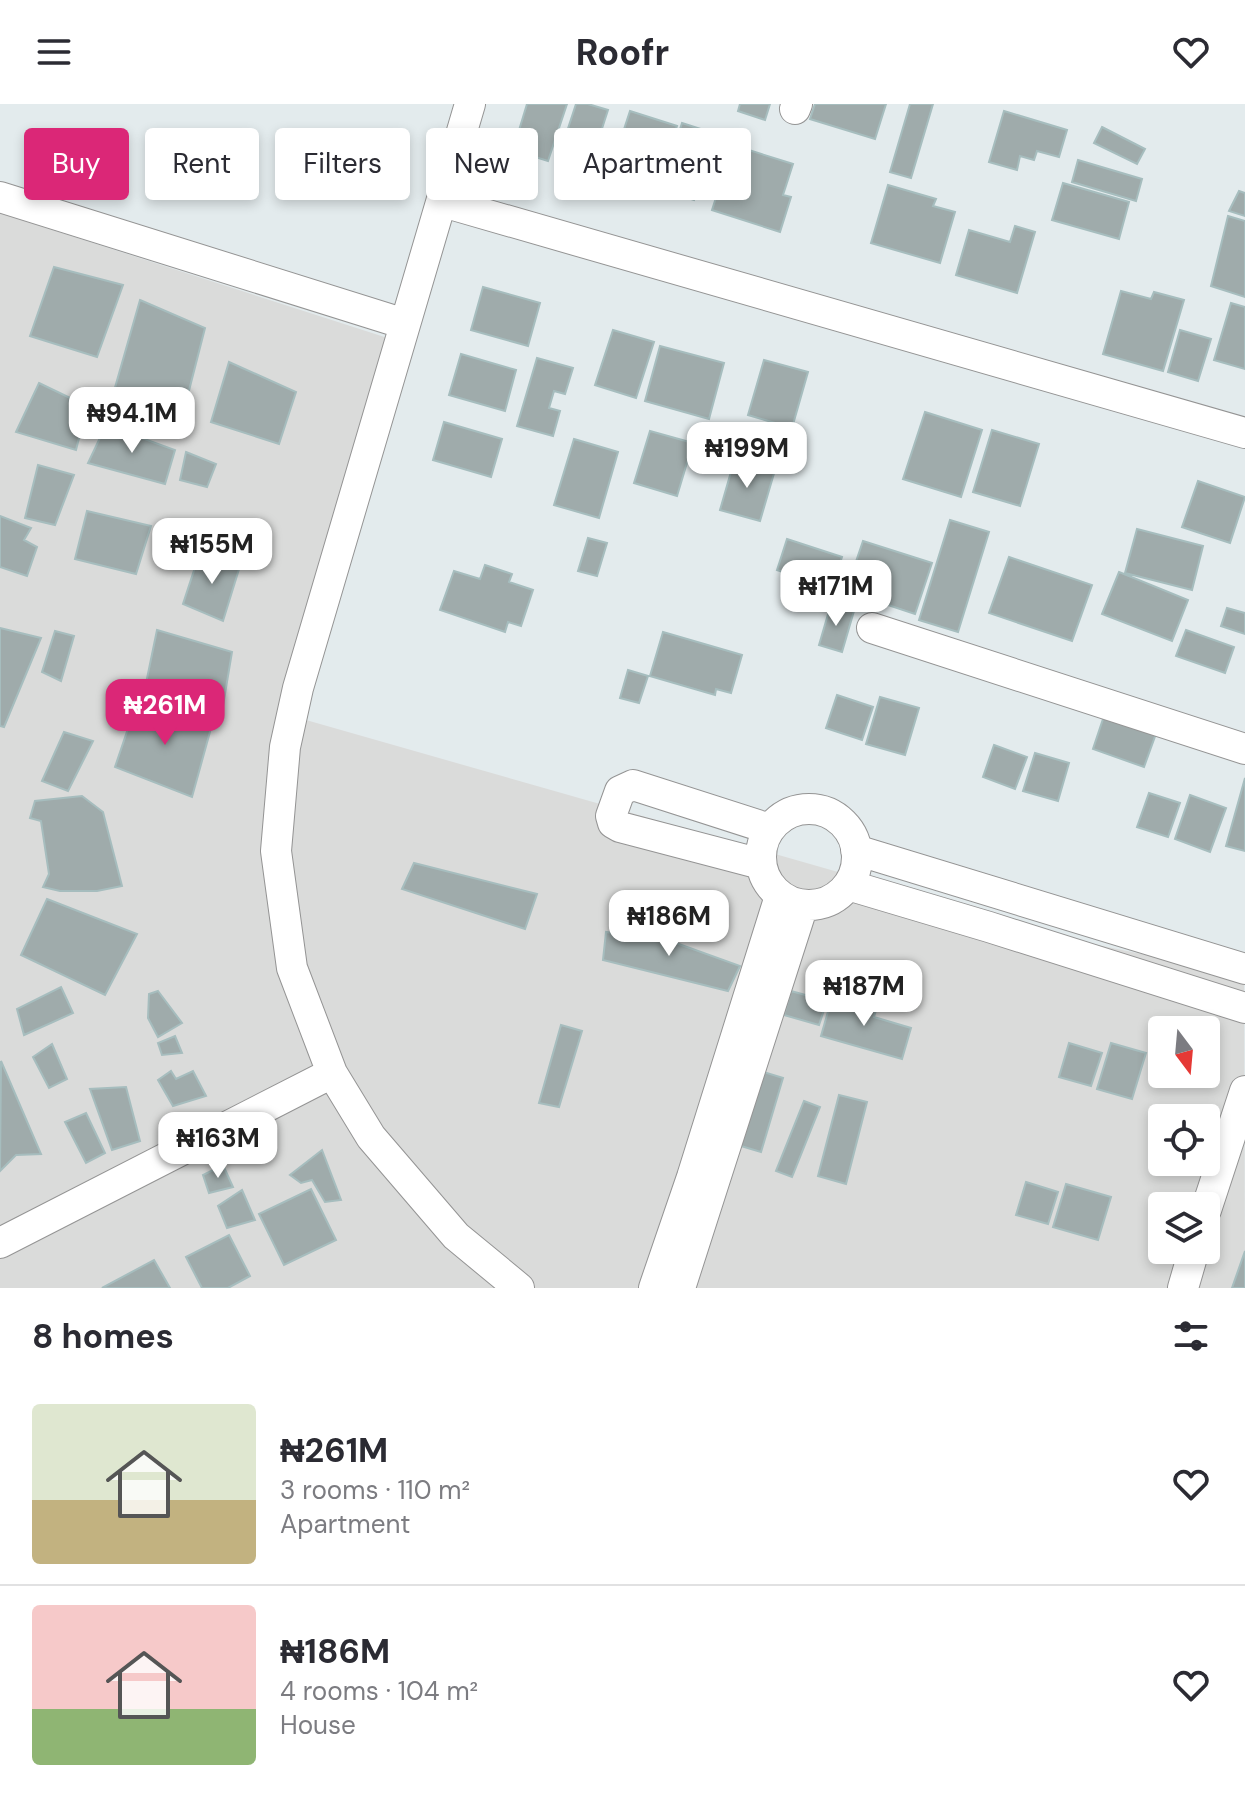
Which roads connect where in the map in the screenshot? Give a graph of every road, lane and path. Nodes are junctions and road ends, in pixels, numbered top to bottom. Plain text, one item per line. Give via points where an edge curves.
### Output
1 (470, 104) edge
2 (0, 197) edge
3 (443, 202) junction
4 (405, 324) junction
5 (1245, 433) edge
6 (872, 628) dead end
7 (1245, 749) edge
8 (770, 829) junction
9 (856, 850) junction
10 (761, 864) junction
11 (848, 885) junction
12 (999, 893) junction
13 (792, 900) junction
14 (989, 927) junction
15 (1245, 969) edge
16 (1245, 1008) edge
17 (332, 1073) junction
18 (1245, 1091) edge
19 (703, 1181) junction
20 (1212, 1192) edge
21 (0, 1243) edge
22 (1190, 1264) edge
23 (519, 1288) edge
24 (654, 1288) edge
25 (680, 1288) edge
26 (1183, 1288) edge

1 - 3 street
2 - 4 street
3 - 4 street
3 - 5 street
4 - 17 street via 285,747 276,851 292,968
6 - 7 street
8 - 9 street via 801,809 826,812 846,827
8 - 10 street
8 - 10 street via 633,785 620,791 611,816 620,827
9 - 11 street
9 - 12 street
10 - 13 street via 771,887
11 - 13 street via 828,901
11 - 14 street
12 - 14 street
12 - 15 street
13 - 19 street
14 - 16 street
17 - 21 street
17 - 23 street via 371,1137 456,1236
18 - 20 street
19 - 24 street
19 - 25 street
22 - 26 street

